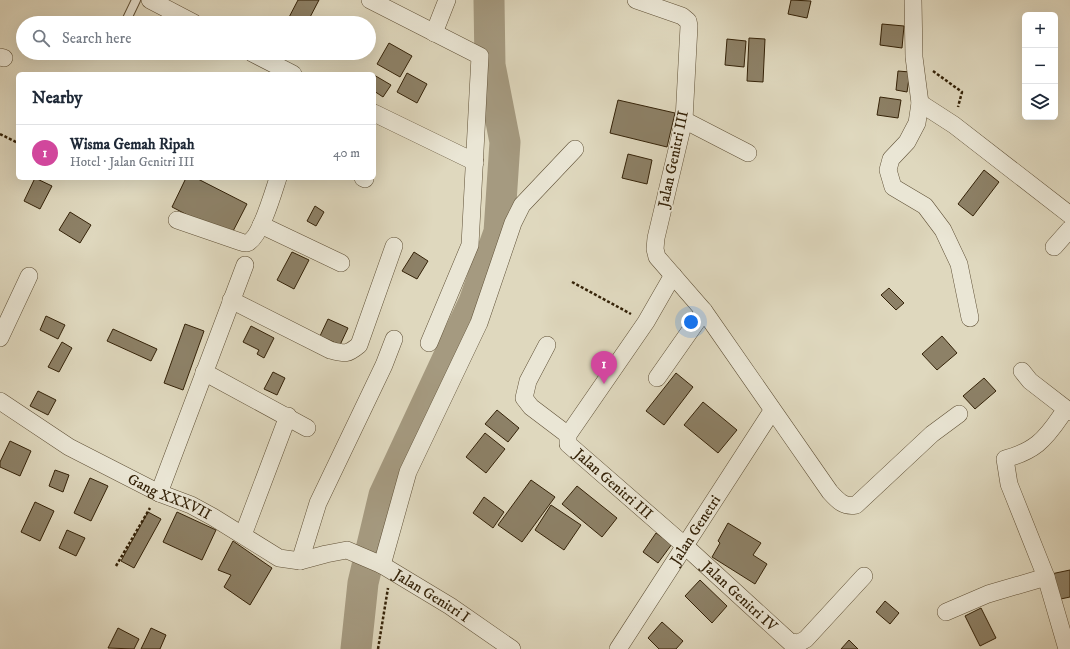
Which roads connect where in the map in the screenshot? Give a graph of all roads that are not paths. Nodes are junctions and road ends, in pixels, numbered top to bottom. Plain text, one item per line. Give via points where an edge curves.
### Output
1 (136, 0) edge
2 (150, 0) edge
3 (447, 0) edge
4 (636, 0) edge
5 (913, 0) edge
6 (374, 1) edge
7 (128, 16) edge
8 (181, 16) edge
9 (434, 33) junction
10 (266, 60) edge
11 (289, 72) edge
12 (920, 103) junction
13 (376, 115) edge
14 (684, 120) junction
15 (574, 149) dead end
16 (748, 153) dead end
17 (475, 162) junction
18 (277, 180) edge
19 (1070, 215) edge
20 (177, 220) dead end
21 (261, 225) junction
22 (1070, 229) edge
23 (394, 246) dead end
24 (1054, 246) dead end
25 (341, 263) dead end
26 (245, 265) dead end
27 (673, 275) junction
28 (29, 276) dead end
29 (231, 300) junction
30 (704, 311) junction
31 (970, 318) dead end
32 (0, 338) edge
33 (394, 339) dead end
34 (430, 343) dead end
35 (547, 345) dead end
36 (1022, 371) dead end
37 (204, 372) junction
38 (657, 378) dead end
39 (0, 401) edge
40 (772, 411) junction
41 (959, 414) dead end
42 (1065, 414) edge
43 (288, 416) junction
44 (307, 428) dead end
45 (568, 436) junction
46 (159, 493) junction
47 (243, 535) junction
48 (684, 545) junction
49 (347, 550) joint
50 (300, 561) junction
51 (383, 567) junction
52 (864, 576) dead end
53 (1046, 577) junction
54 (946, 612) dead end
55 (512, 649) edge
56 (618, 649) edge
57 (1067, 649) edge

1 - 7 lane
2 - 8 street
3 - 9 street
4 - 14 street, Jalan Genitri III via 682,16 688,21
5 - 12 street via 914,57
6 - 9 street
9 - 17 street via 480,56
10 - 11 street
12 - 19 street via 954,125
12 - 31 street via 916,123 907,142 892,160 888,170 893,186 925,206 943,230 959,264
13 - 17 street
14 - 16 street
14 - 27 street, Jalan Genitri III via 655,249 658,257
15 - 51 street via 522,205 512,223 479,323 408,472
17 - 34 street via 470,245
18 - 21 street
20 - 21 street via 247,243 253,239
21 - 25 street
22 - 24 street
23 - 29 street via 359,345 350,353 343,354 330,350
26 - 29 street
27 - 30 street, Jalan Genitri III
27 - 45 street, Jalan Genitri III via 646,322
28 - 32 street
29 - 37 street
30 - 38 street
30 - 40 street, Jalan Genitri III
33 - 50 street via 318,503
35 - 45 street via 528,382 524,398 531,407
36 - 42 street
37 - 43 street
37 - 46 street
39 - 46 street, Gang XXXVII via 70,447
40 - 41 street, Jalan Genitri III via 830,492 847,506 856,505 932,434
40 - 48 street, Jalan Genetri
42 - 53 street via 1040,443 1024,454 1005,459 1009,484
43 - 44 street
43 - 47 street
45 - 48 street, Jalan Genitri III via 568,444 572,448
46 - 47 street, Gang XXXVII via 191,505
47 - 50 street, Gang XXXVII via 279,558
48 - 52 street, Jalan Genitri IV via 794,643 806,639
48 - 56 street, Jalan Genetri
49 - 50 street, Gang XXXVII
49 - 51 street, Jalan Genitri I
51 - 55 street, Jalan Genitri I via 450,606
53 - 54 street via 988,594
53 - 57 street

